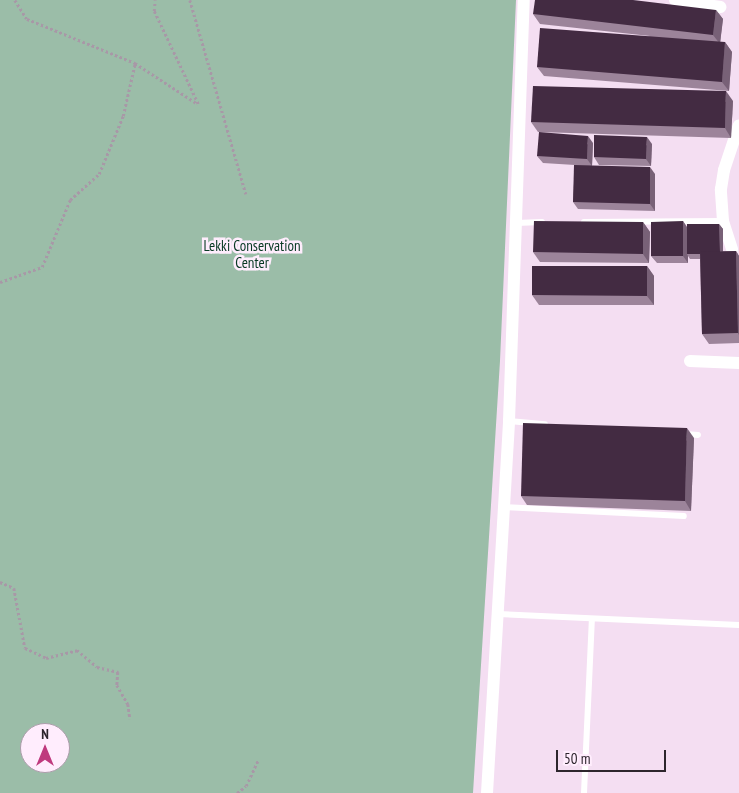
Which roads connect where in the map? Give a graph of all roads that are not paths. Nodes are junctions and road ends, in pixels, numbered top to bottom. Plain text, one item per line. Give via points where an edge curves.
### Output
1 (524, 0) edge
2 (675, 0) edge
3 (720, 7) dead end
4 (739, 125) edge
5 (723, 221) junction
6 (516, 222) junction
7 (546, 222) edge
8 (576, 222) edge
9 (732, 249) edge
10 (690, 361) dead end
11 (739, 363) edge
12 (509, 421) junction
13 (549, 424) edge
14 (678, 434) edge
15 (698, 435) dead end
16 (504, 507) junction
17 (684, 516) edge
18 (498, 614) junction
19 (592, 619) junction
20 (739, 625) edge
21 (487, 793) edge
22 (584, 793) edge

1 - 6 street via 526,88
2 - 3 street
4 - 5 street via 724,170 721,189
5 - 8 lane
5 - 9 street
6 - 7 lane
6 - 12 street
10 - 11 street
12 - 13 lane
12 - 16 street
14 - 15 lane
16 - 17 lane
16 - 18 street
18 - 19 lane
18 - 21 street
19 - 20 lane
19 - 22 lane

